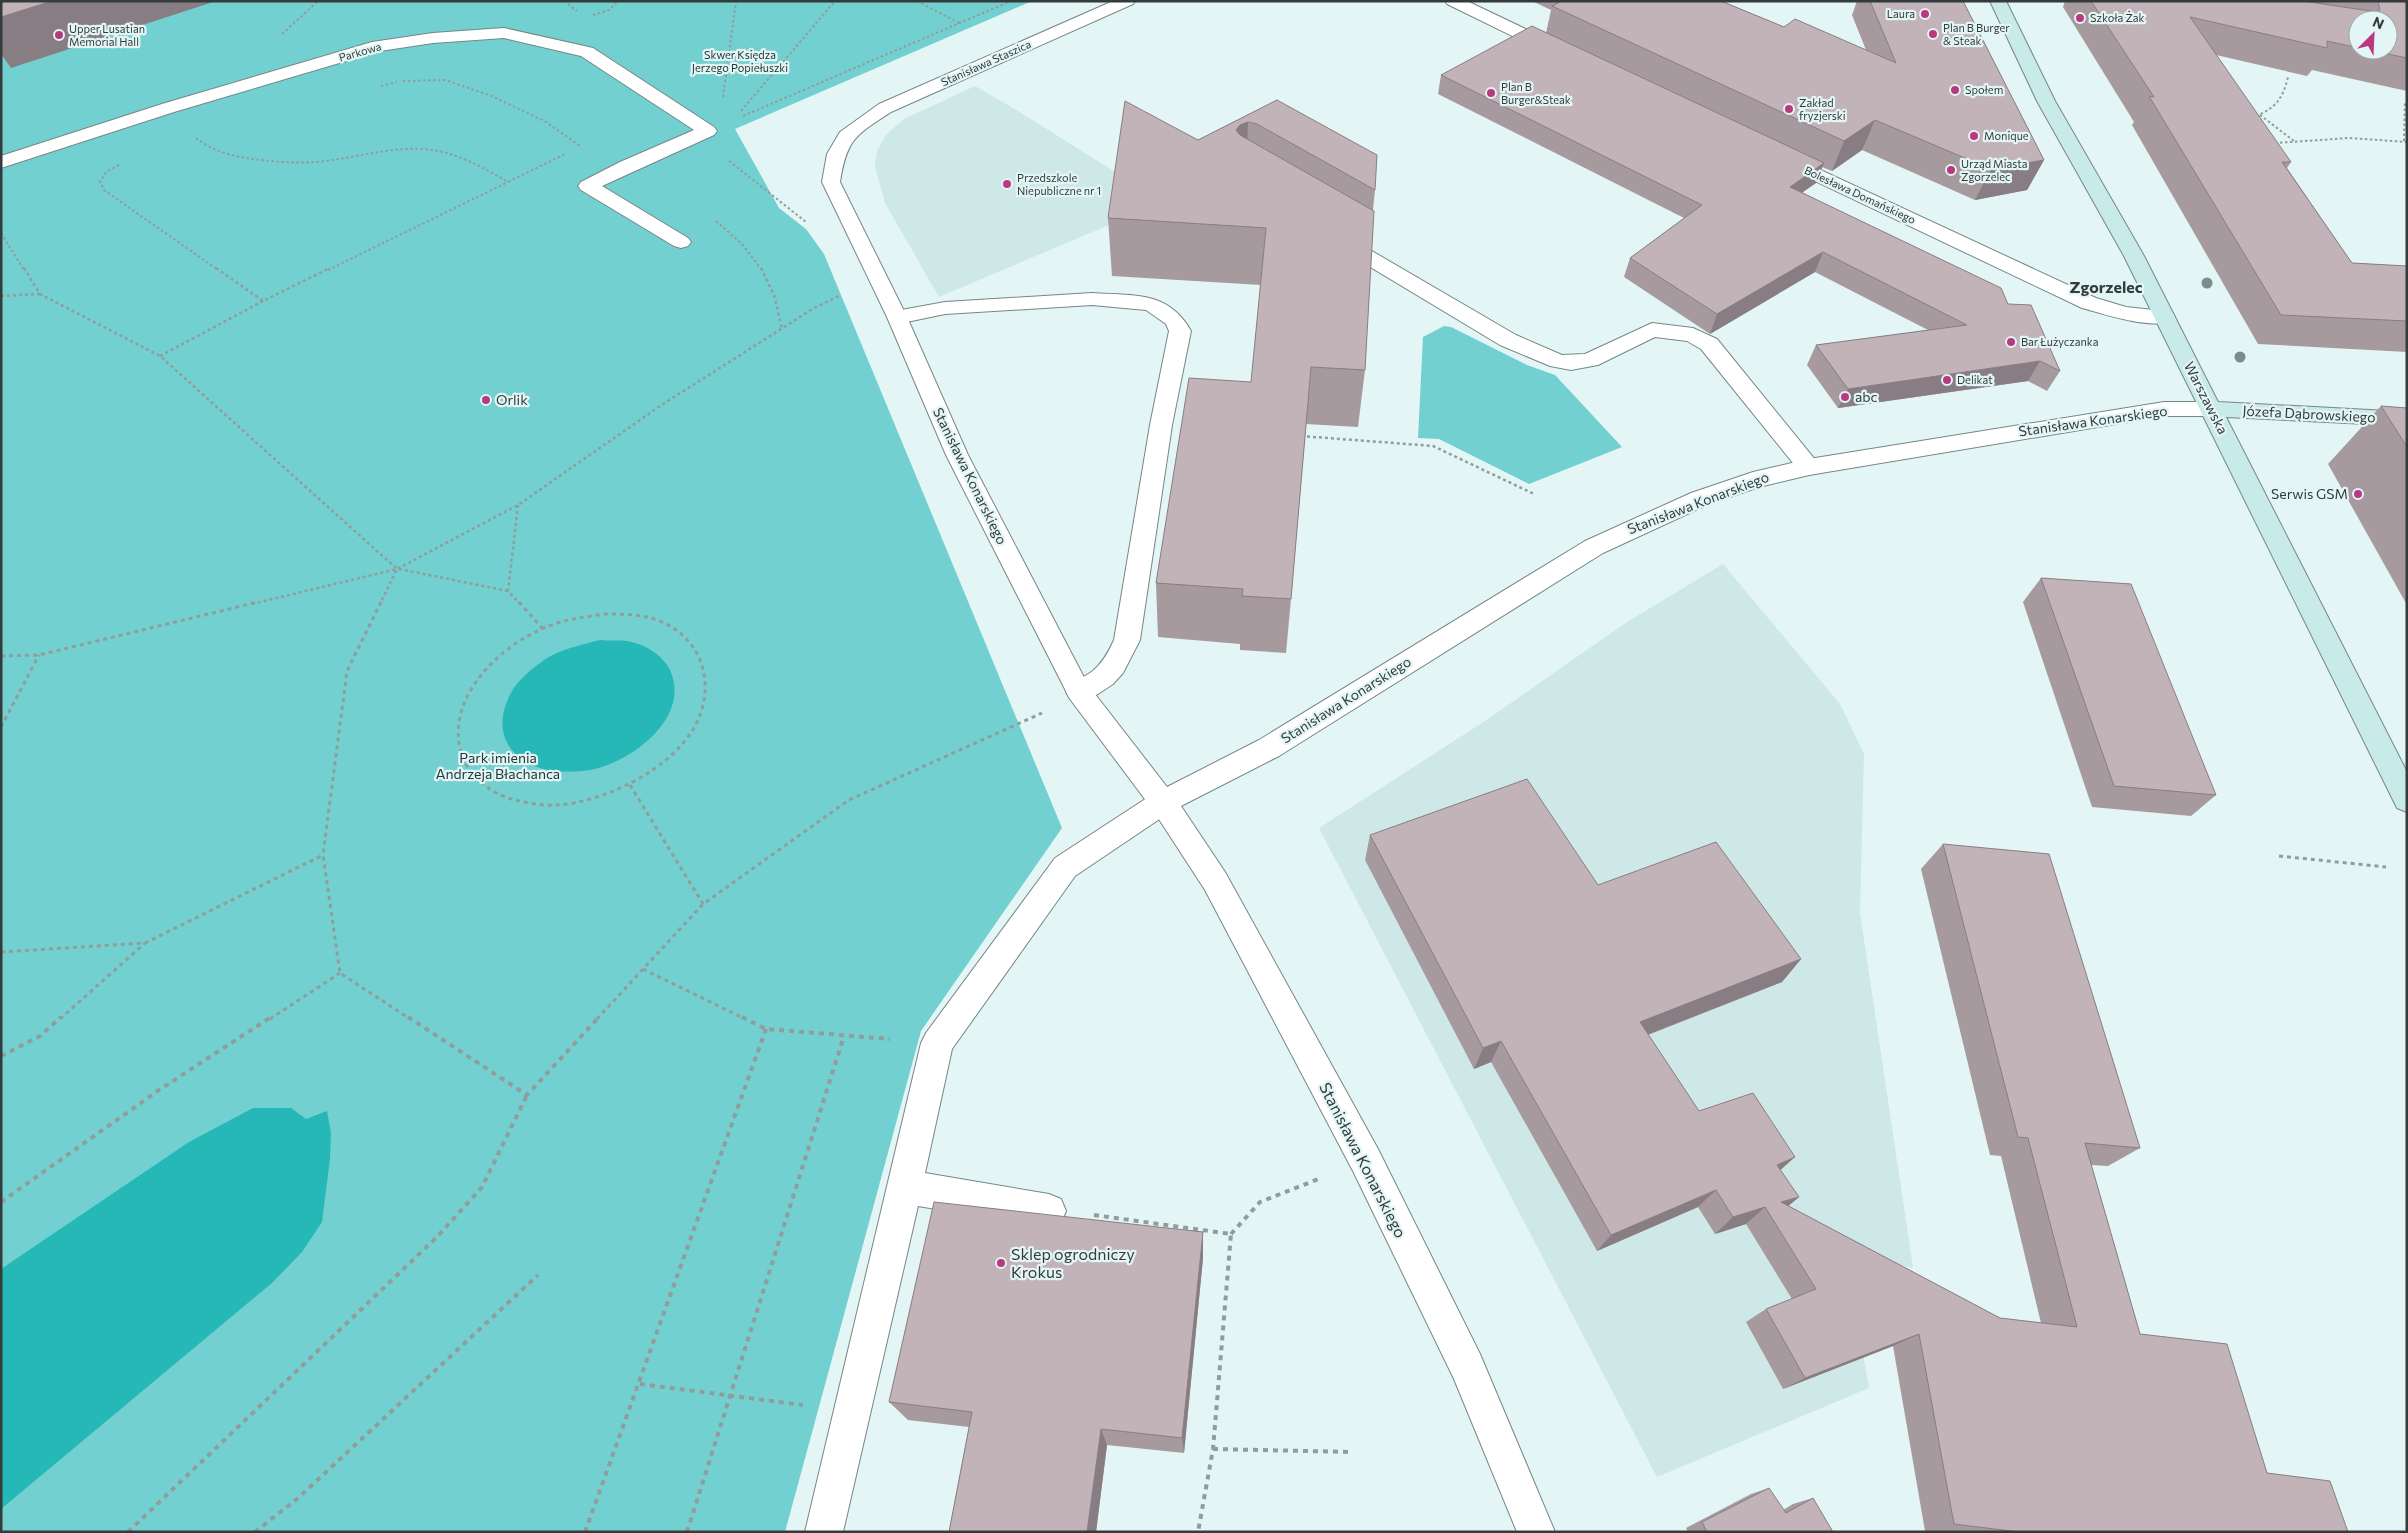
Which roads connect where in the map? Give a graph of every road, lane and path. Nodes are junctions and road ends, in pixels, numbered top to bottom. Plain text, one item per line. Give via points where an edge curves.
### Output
1 (736, 1) edge
2 (835, 1) edge
3 (916, 1) edge
4 (1011, 1) edge
5 (1127, 1) edge
6 (1453, 1) edge
7 (1998, 1) edge
8 (959, 23) junction
9 (1570, 57) edge
10 (2288, 78) dead end
11 (375, 87) dead end
12 (723, 98) dead end
13 (2405, 102) dead end
14 (2259, 115) junction
15 (2253, 117) edge
16 (736, 119) junction
17 (708, 131) junction
18 (849, 131) joint
19 (203, 134) dead end
20 (2294, 140) junction
21 (2405, 142) edge
22 (2270, 144) edge
23 (1768, 151) edge
24 (1, 162) edge
25 (124, 162) dead end
26 (508, 182) junction
27 (811, 226) dead end
28 (1323, 231) edge
29 (1, 233) edge
30 (681, 242) dead end
31 (40, 294) junction
32 (844, 294) dead end
33 (1, 296) edge
34 (263, 301) junction
35 (897, 317) junction
36 (2165, 317) junction
37 (160, 356) junction
38 (2212, 409) junction
39 (2407, 419) edge
40 (1297, 436) edge
41 (1809, 467) junction
42 (1534, 494) dead end
43 (518, 504) junction
44 (397, 569) junction
45 (508, 591) junction
46 (543, 629) junction
47 (38, 655) junction
48 (1, 656) edge
49 (1079, 692) junction
50 (1042, 714) dead end
51 (1, 727) edge
52 (630, 785) junction
53 (2407, 800) edge
54 (1163, 802) junction
55 (323, 855) junction
56 (2278, 856) dead end
57 (2386, 867) dead end
58 (703, 904) junction
59 (145, 943) junction
60 (1, 952) edge
61 (643, 968) junction
62 (340, 973) junction
63 (766, 1029) junction
64 (844, 1036) junction
65 (937, 1043) junction
66 (1, 1056) edge
67 (527, 1095) junction
68 (1366, 1161) junction
69 (904, 1187) junction
70 (1, 1202) edge
71 (1049, 1211) joint
72 (1231, 1234) junction
73 (538, 1276) dead end
74 (640, 1384) junction
75 (731, 1395) junction
76 (853, 1412) junction
77 (1213, 1449) junction
78 (1353, 1452) dead end
79 (128, 1532) edge
80 (255, 1532) edge
81 (585, 1532) edge
82 (687, 1532) edge
83 (824, 1532) edge
84 (1198, 1532) edge
85 (1536, 1532) edge

1 - 12 path
2 - 16 path
3 - 8 path
4 - 8 path
5 - 18 street, Stanisława Staszica via 885,108
6 - 9 street
7 - 36 main road, Warszawska via 2046,101
8 - 16 path
10 - 14 path via 2284,97 2272,110
11 - 26 path via 403,81 446,80 492,96 546,122 580,146
13 - 21 path
14 - 15 path
14 - 20 path
16 - 17 path
17 - 24 street, Parkowa via 586,52 504,33 378,46
17 - 27 path via 713,149
17 - 30 street via 588,186
18 - 35 street, Stanisława Konarskiego via 837,150 831,182
19 - 26 path via 194,136 206,147 235,157 278,163 423,149 466,158
20 - 21 path via 2349,138
20 - 22 path
23 - 36 street, Bolesława Domańskiego via 2088,303 2126,313
25 - 34 path via 106,172 100,182 104,190
26 - 34 path
28 - 41 street via 1508,340 1558,361 1590,360 1652,330 1693,335 1709,344
29 - 31 path
31 - 33 path
31 - 37 path
32 - 43 path via 814,308 660,406
34 - 37 path
35 - 49 street, Stanisława Konarskiego via 957,455
35 - 49 street via 945,308 1092,299 1151,304 1174,320 1180,330 1161,425 1127,640 1114,667 1099,683
36 - 38 main road, Warszawska
37 - 44 path
38 - 39 main road, Józefa Dąbrowskiego
38 - 41 street, Stanisława Konarskiego via 2164,409
38 - 53 main road, Warszawska
40 - 42 path via 1433,446
41 - 54 street, Stanisława Konarskiego via 1774,473 1723,491 1647,520 1594,547 1268,748
43 - 44 path
43 - 45 path
44 - 45 path
44 - 47 path
44 - 55 path via 347,671
45 - 46 path
46 - 52 path via 573,618 634,615 660,621 682,634 698,650 706,672 707,695 699,720 682,745 659,767
46 - 52 path via 509,648 482,674 464,702 457,733 463,761 481,784 511,799 548,805 590,800
47 - 48 path
47 - 51 path
49 - 54 street, Stanisława Konarskiego
50 - 58 path via 849,800
52 - 58 path
54 - 65 street via 1065,867
54 - 68 street, Stanisława Konarskiego via 1215,881
55 - 59 path
55 - 62 path
56 - 57 path
58 - 61 path
59 - 60 path
59 - 66 path via 40,1036
61 - 63 path
61 - 67 path
62 - 67 path
62 - 70 path via 159,1090
63 - 64 path
63 - 74 path
64 - 65 path
64 - 75 path
65 - 69 street
67 - 79 path via 482,1187 437,1237
68 - 72 path via 1260,1202
68 - 85 street, Stanisława Konarskiego via 1467,1367
69 - 71 street
69 - 76 street
71 - 72 path
72 - 77 path
73 - 80 path via 297,1499
74 - 75 path
74 - 81 path
75 - 76 path
75 - 82 path
76 - 83 street
77 - 78 path
77 - 84 path

